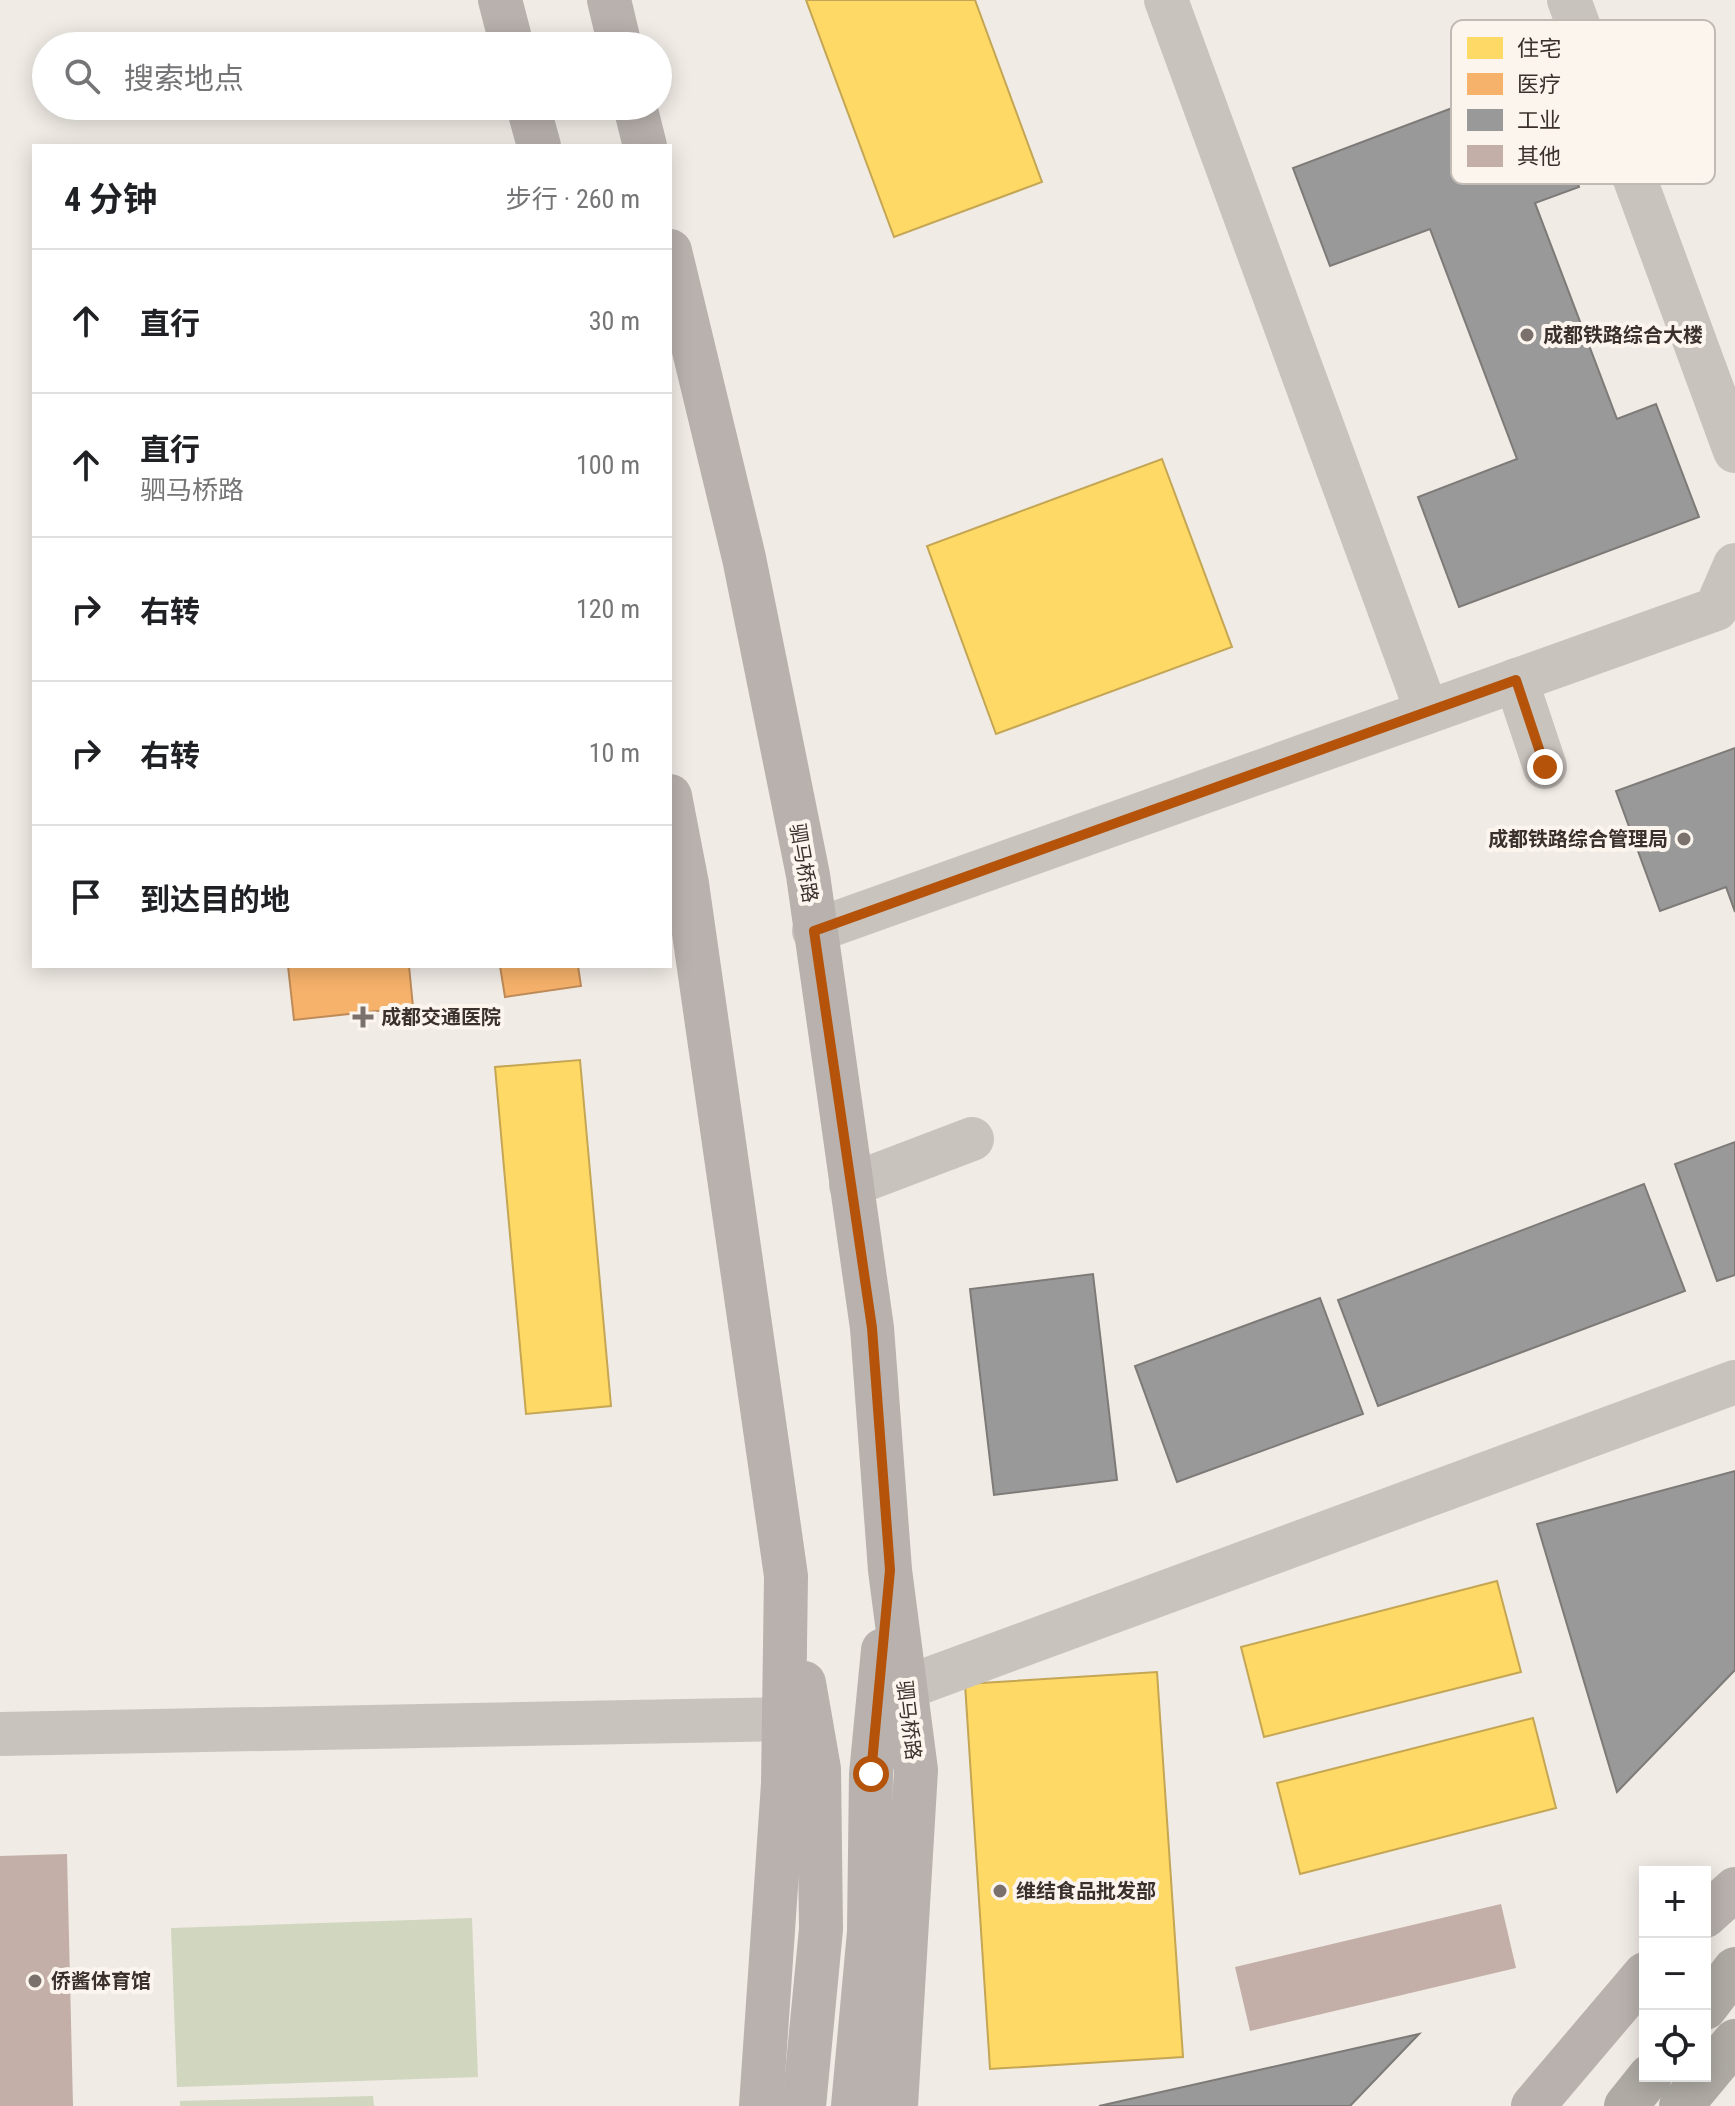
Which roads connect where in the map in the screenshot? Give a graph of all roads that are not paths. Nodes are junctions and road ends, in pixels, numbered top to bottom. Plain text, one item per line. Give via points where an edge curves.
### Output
1 (500, 0) edge
2 (609, 0) edge
3 (1166, 0) edge
4 (1569, 0) edge
5 (1576, 20) edge
6 (508, 32) edge
7 (617, 32) edge
8 (532, 120) edge
9 (638, 120) edge
10 (538, 144) edge
11 (644, 144) edge
12 (1637, 184) edge
13 (672, 259) edge
14 (1735, 451) edge
15 (1735, 565) edge
16 (1516, 680) junction
17 (1427, 712) junction
18 (1545, 767) dead end
19 (672, 806) edge
20 (814, 931) junction
21 (972, 1139) dead end
22 (851, 1185) junction
23 (1735, 1382) edge
24 (890, 1570) junction
25 (786, 1576) junction
26 (905, 1688) junction
27 (784, 1719) junction
28 (0, 1734) edge
29 (1735, 1889) edge
30 (1711, 1911) edge
31 (1735, 1969) edge
32 (1639, 1981) edge
33 (1711, 2000) edge
34 (1735, 2041) edge
35 (1645, 2082) edge
36 (761, 2106) edge
37 (804, 2106) edge
38 (853, 2106) edge
39 (896, 2106) edge
40 (1533, 2106) edge
41 (1626, 2106) edge
42 (1681, 2106) edge

1 - 6 main road
2 - 7 main road
3 - 17 street
4 - 5 street
8 - 10 main road
9 - 11 main road
12 - 14 street
13 - 20 main road, 驷马桥路 via 744,558 808,875
15 - 16 street via 1716,609
16 - 17 street
16 - 18 street
17 - 20 street
19 - 25 main road
20 - 22 main road, 驷马桥路
21 - 22 street
22 - 24 main road, 驷马桥路 via 872,1328
23 - 26 street
24 - 26 main road, 驷马桥路
24 - 38 main road via 871,1774 869,1932
25 - 27 main road
25 - 37 main road via 819,1769 821,1929
26 - 39 main road, 驷马桥路 via 916,1770
27 - 28 street
27 - 36 main road
29 - 30 main road
31 - 33 highway
32 - 40 main road
34 - 42 highway
35 - 41 highway

